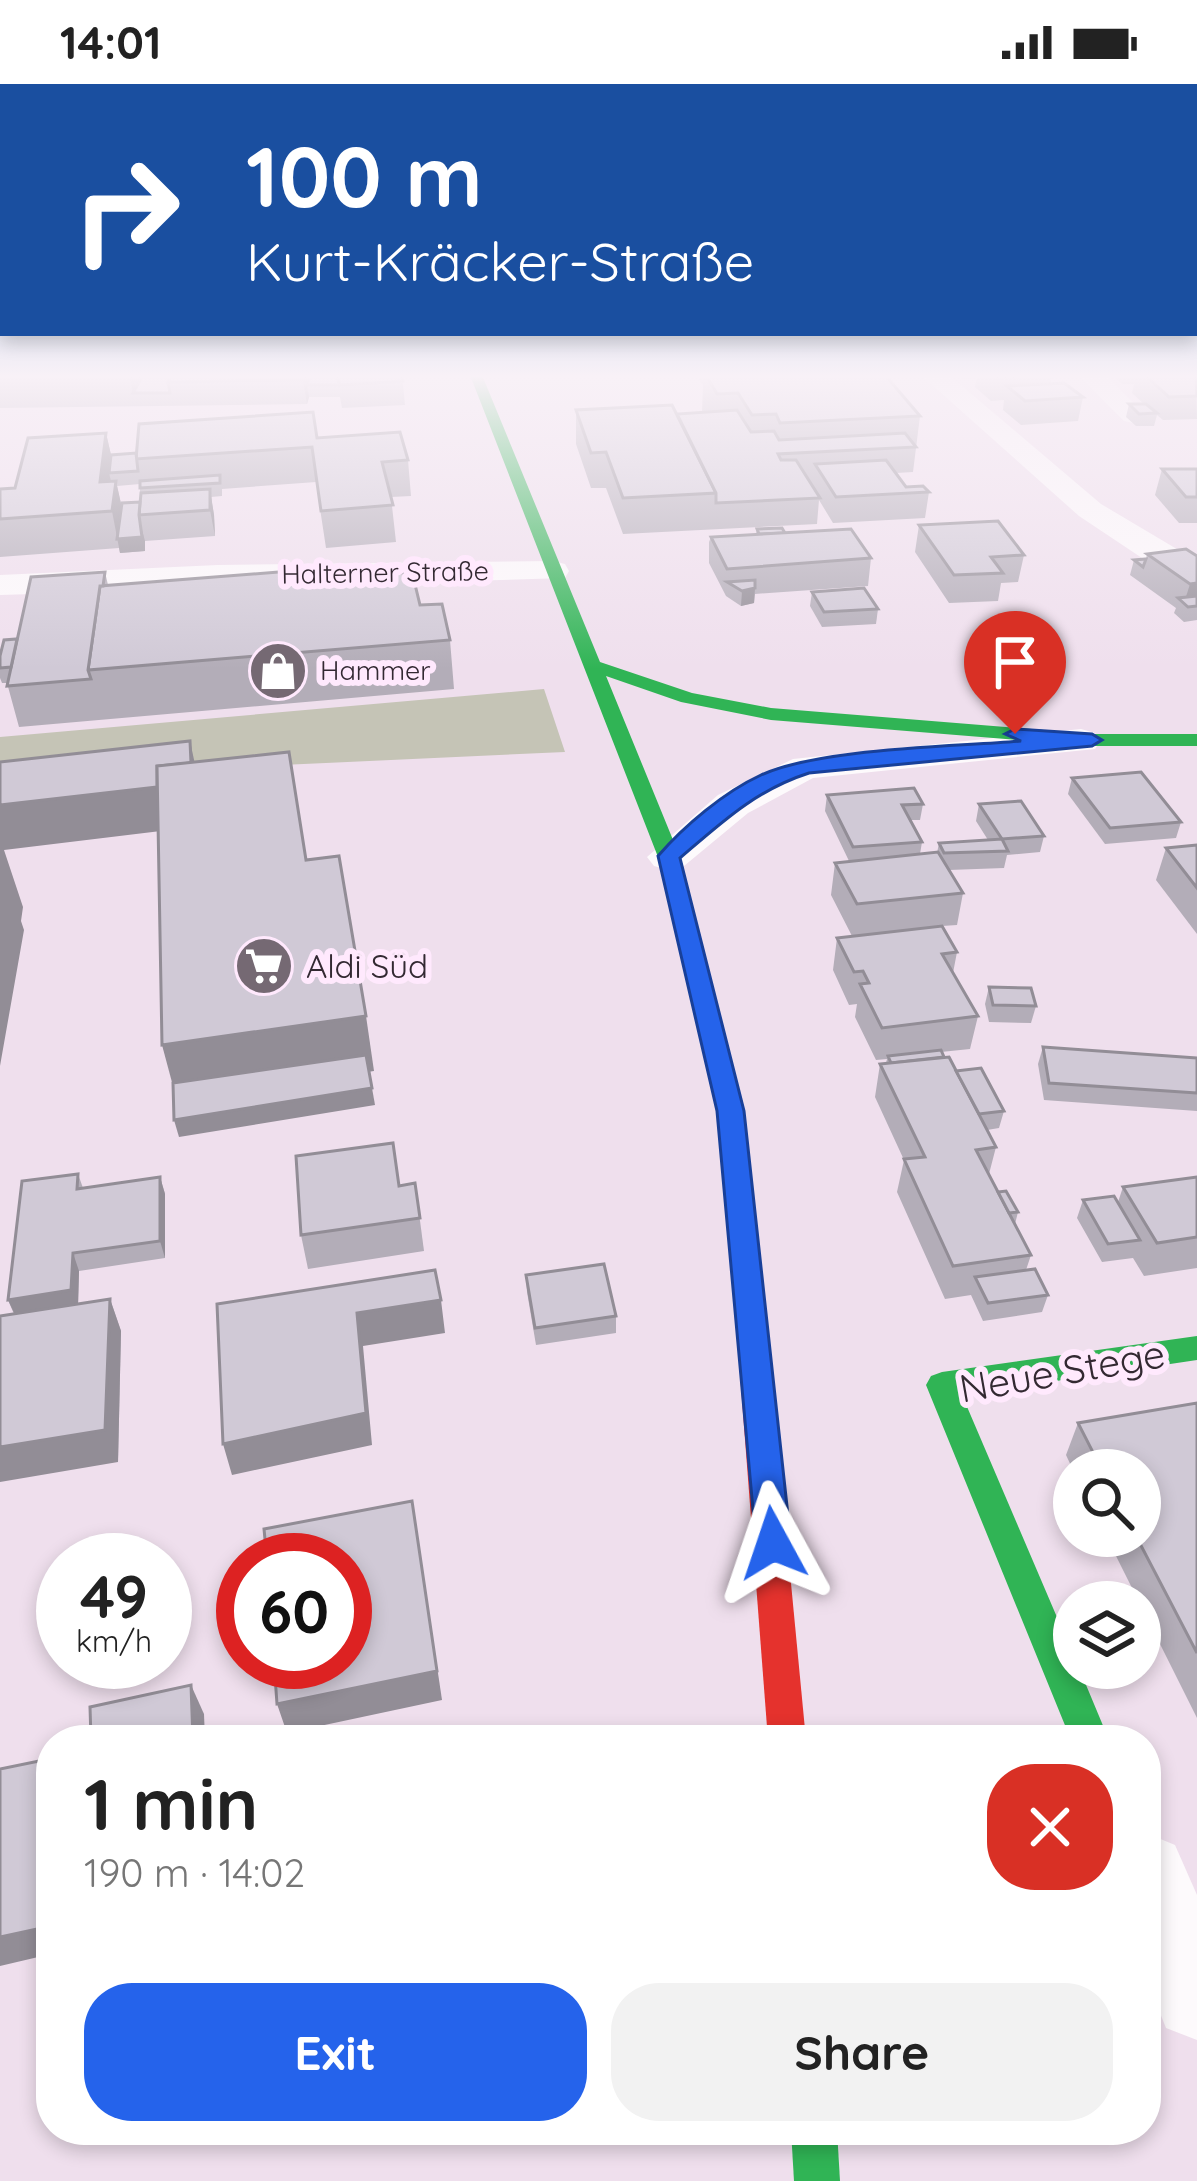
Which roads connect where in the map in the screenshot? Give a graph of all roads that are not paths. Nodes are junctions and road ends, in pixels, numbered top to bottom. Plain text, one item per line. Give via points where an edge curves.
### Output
1 (514, 473) edge
2 (1045, 473) edge
3 (553, 571) junction
4 (1197, 574) edge
5 (0, 585) edge
6 (595, 666) junction
7 (1092, 740) junction
8 (1197, 740) edge
9 (669, 856) junction
10 (1197, 1348) edge
11 (786, 1725) edge
12 (1084, 1725) edge
13 (1161, 1910) edge
14 (1197, 1997) edge
15 (815, 2145) edge
16 (817, 2181) edge

1 - 3 main road
2 - 4 street via 1144,551
3 - 5 street, Halterner Straße
3 - 6 main road
6 - 7 main road via 688,698 771,714
6 - 9 main road
7 - 8 main road
7 - 9 street via 807,767 737,798
9 - 11 main road via 733,1127
10 - 12 main road, Neue Stege via 942,1385
13 - 14 street
15 - 16 main road

